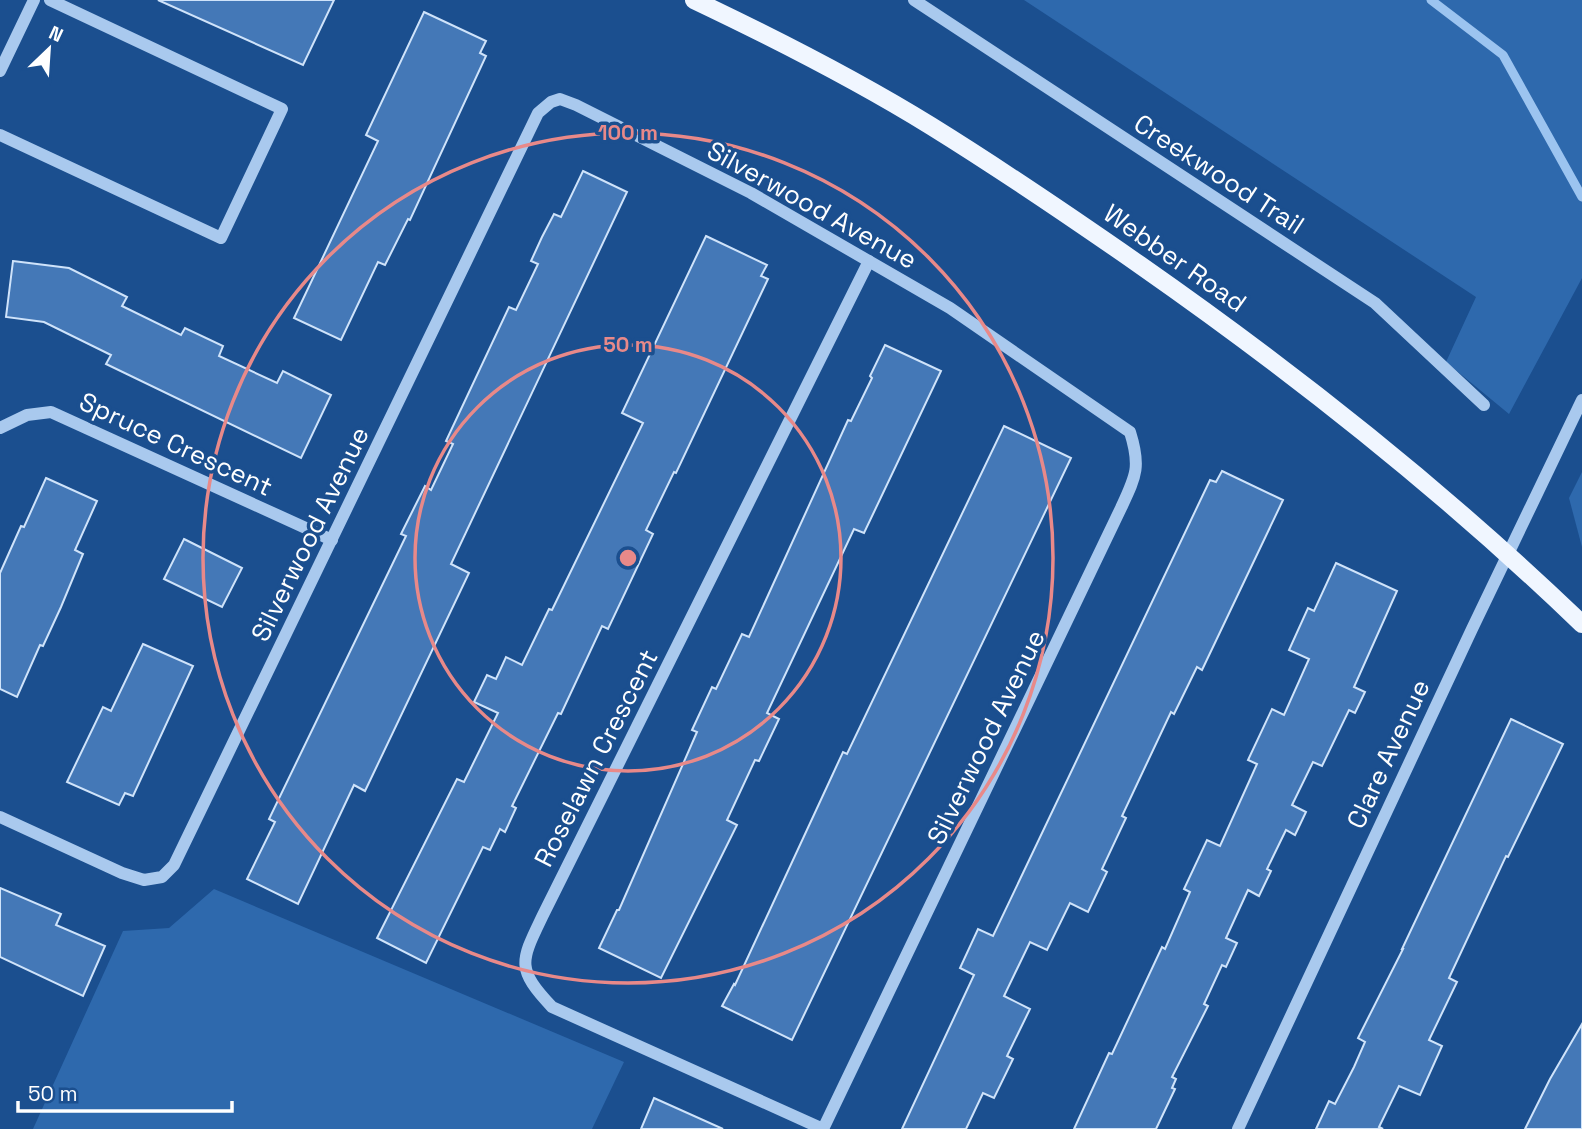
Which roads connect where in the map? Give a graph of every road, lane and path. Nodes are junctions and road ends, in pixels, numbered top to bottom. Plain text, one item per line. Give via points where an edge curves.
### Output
1 (34, 0) edge
2 (50, 0) edge
3 (694, 0) edge
4 (914, 0) edge
5 (0, 71) edge
6 (0, 135) edge
7 (869, 261) junction
8 (1582, 400) edge
9 (1484, 405) dead end
10 (0, 428) edge
11 (332, 540) junction
12 (1508, 555) junction
13 (1582, 624) edge
14 (0, 817) edge
15 (823, 1129) edge
16 (1238, 1129) edge

1 - 5 street
2 - 6 street via 282,110 221,237
3 - 12 main road, Webber Road via 929,124 1048,201 1211,314 1363,431
4 - 9 street, Creekwood Trail via 1375,303
7 - 11 street, Silverwood Avenue via 751,193 576,105 560,99 551,102 538,113
7 - 15 street, Silverwood Avenue via 950,308 1106,414 1130,432 1138,455 1134,481
7 - 15 street, Roselawn Crescent via 542,915 524,971 552,1007
8 - 12 street, Clare Avenue
10 - 11 street, Spruce Crescent via 27,415 51,412
11 - 14 street, Silverwood Avenue via 185,845 162,877 144,880 122,873
12 - 13 main road, Webber Road
12 - 16 street, Clare Avenue

